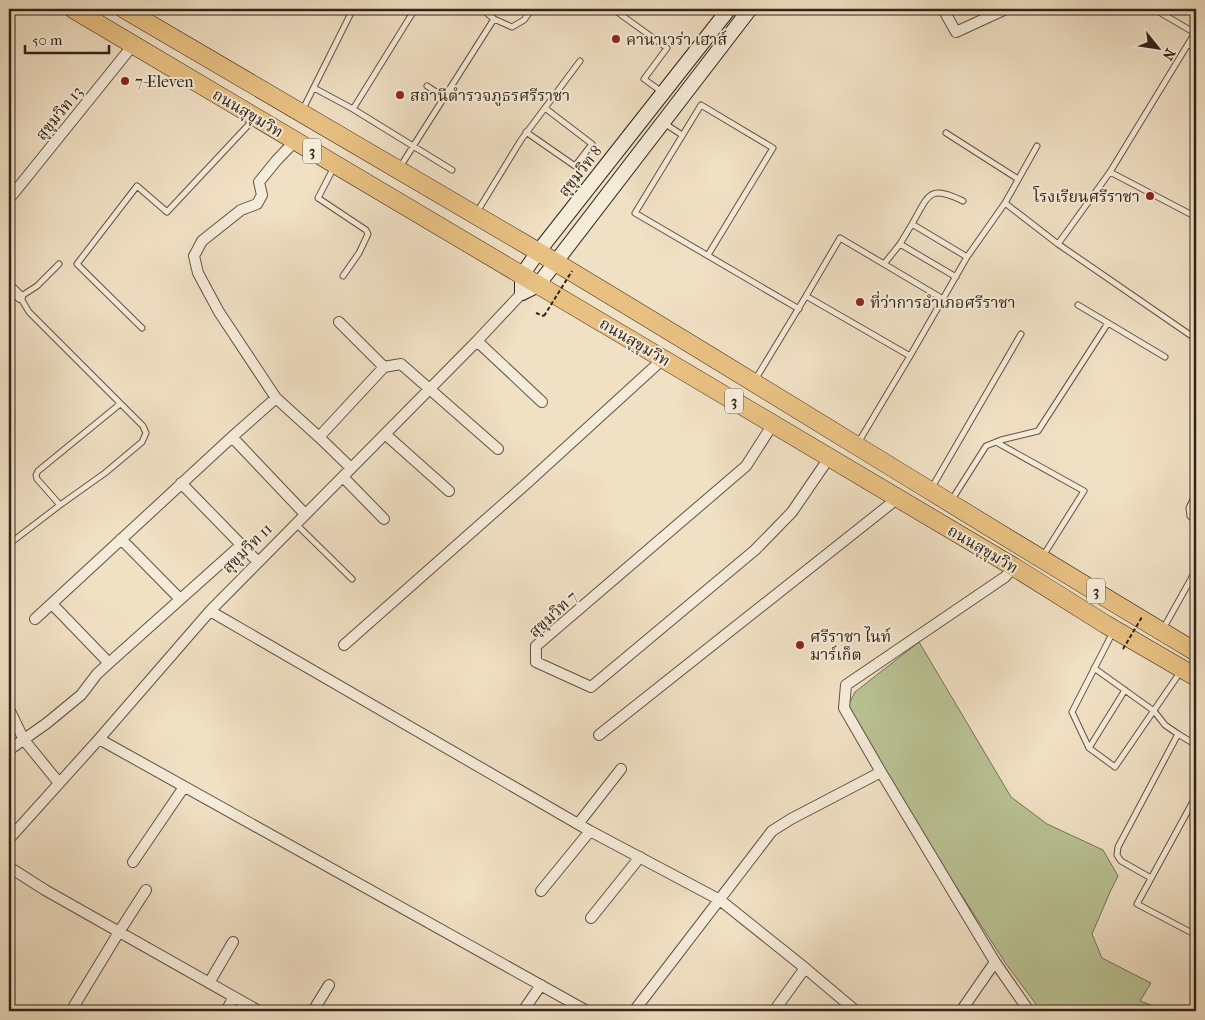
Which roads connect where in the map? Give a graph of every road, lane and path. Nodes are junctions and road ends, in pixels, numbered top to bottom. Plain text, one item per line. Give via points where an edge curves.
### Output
1 (73, 9) edge
2 (353, 9) edge
3 (402, 9) edge
4 (415, 9) edge
5 (482, 9) edge
6 (532, 9) edge
7 (613, 9) edge
8 (729, 9) edge
9 (750, 9) edge
10 (943, 9) edge
11 (1006, 9) edge
12 (1154, 9) edge
13 (133, 12) edge
14 (411, 14) junction
15 (494, 19) junction
16 (1196, 32) edge
17 (1189, 44) junction
18 (133, 45) junction
19 (1196, 48) edge
20 (580, 61) dead end
21 (427, 86) dead end
22 (314, 88) junction
23 (663, 92) junction
24 (444, 97) junction
25 (545, 108) junction
26 (354, 109) junction
27 (649, 111) junction
28 (301, 113) junction
29 (255, 118) junction
30 (663, 122) junction
31 (526, 132) junction
32 (946, 133) dead end
33 (682, 135) junction
34 (294, 141) junction
35 (413, 146) junction
36 (1036, 146) dead end
37 (335, 165) junction
38 (398, 170) junction
39 (452, 170) dead end
40 (1110, 172) junction
41 (1018, 179) junction
42 (9, 199) edge
43 (963, 201) dead end
44 (1004, 203) junction
45 (475, 214) junction
46 (1196, 217) edge
47 (912, 224) junction
48 (900, 244) junction
49 (1058, 244) junction
50 (538, 252) junction
51 (708, 256) junction
52 (967, 257) junction
53 (555, 262) junction
54 (59, 264) dead end
55 (884, 264) junction
56 (572, 270) dead end
57 (343, 276) dead end
58 (522, 276) junction
59 (956, 277) junction
60 (538, 285) junction
61 (9, 286) edge
62 (522, 293) junction
63 (806, 296) junction
64 (20, 297) junction
65 (943, 299) junction
66 (1078, 305) dead end
67 (798, 309) junction
68 (536, 313) dead end
69 (339, 322) dead end
70 (1108, 323) junction
71 (142, 328) dead end
72 (1021, 334) dead end
73 (1196, 339) edge
74 (477, 341) junction
75 (910, 356) junction
76 (1165, 357) dead end
77 (663, 359) junction
78 (384, 367) junction
79 (754, 383) junction
80 (429, 389) junction
81 (276, 398) junction
82 (542, 402) dead end
83 (120, 404) junction
84 (773, 424) junction
85 (385, 434) junction
86 (232, 436) junction
87 (319, 437) junction
88 (996, 442) junction
89 (857, 446) junction
90 (498, 449) dead end
91 (829, 458) junction
92 (351, 468) junction
93 (343, 477) junction
94 (182, 483) junction
95 (449, 491) dead end
96 (930, 491) junction
97 (1196, 493) edge
98 (898, 498) junction
99 (950, 503) junction
100 (60, 505) junction
101 (305, 514) junction
102 (384, 519) dead end
103 (1196, 522) edge
104 (296, 524) junction
105 (122, 539) junction
106 (9, 544) edge
107 (242, 545) junction
108 (1042, 559) junction
109 (258, 562) junction
110 (1014, 568) junction
111 (1196, 570) edge
112 (352, 579) dead end
113 (180, 600) junction
114 (52, 604) junction
115 (210, 611) junction
116 (1142, 617) dead end
117 (35, 619) dead end
118 (1114, 629) junction
119 (1161, 631) junction
120 (344, 645) dead end
121 (1123, 649) dead end
122 (1196, 652) edge
123 (109, 663) junction
124 (1094, 668) junction
125 (1189, 673) edge
126 (1125, 690) junction
127 (1196, 690) edge
128 (9, 709) edge
129 (1154, 711) junction
130 (1178, 734) junction
131 (599, 735) dead end
132 (99, 739) junction
133 (24, 740) junction
134 (1196, 745) edge
135 (1089, 748) junction
136 (9, 750) edge
137 (621, 768) dead end
138 (881, 772) junction
139 (58, 783) junction
140 (184, 786) junction
141 (1196, 796) edge
142 (578, 824) junction
143 (590, 831) junction
144 (9, 838) edge
145 (640, 858) junction
146 (134, 862) dead end
147 (9, 867) edge
148 (1151, 878) junction
149 (146, 890) dead end
150 (541, 891) dead end
151 (720, 900) junction
152 (591, 918) dead end
153 (119, 932) junction
154 (1196, 935) edge
155 (233, 942) dead end
156 (995, 962) junction
157 (805, 968) junction
158 (209, 983) junction
159 (541, 985) junction
160 (329, 986) dead end
161 (234, 997) junction
162 (71, 1011) edge
163 (226, 1011) edge
164 (259, 1011) edge
165 (313, 1011) edge
166 (523, 1011) edge
167 (587, 1011) edge
168 (634, 1011) edge
169 (774, 1011) edge
170 (856, 1011) edge
171 (961, 1011) edge
172 (1029, 1011) edge

1 - 18 highway, ถนนสุขุมวิท / 3
2 - 22 lane
3 - 14 lane
4 - 14 lane
5 - 15 lane
6 - 15 lane via 524,20 512,26
7 - 23 lane via 667,48 644,79
8 - 23 main road, สุขุมวิท 8
9 - 30 main road
10 - 11 street via 956,32
12 - 16 lane
13 - 28 highway, ถนนสุขุมวิท / 3
14 - 26 lane
15 - 24 lane
16 - 17 lane
17 - 19 lane
17 - 40 lane
18 - 29 highway, ถนนสุขุมวิท / 3
18 - 42 street, สุขุมวิท 13
20 - 25 lane
21 - 24 lane
22 - 26 lane
22 - 28 lane
23 - 27 main road, สุขุมวิท 8
24 - 35 lane
25 - 31 lane
25 - 31 lane via 592,144 576,166
26 - 35 lane
27 - 30 main road
27 - 50 main road, สุขุมวิท 8
28 - 38 highway, ถนนสุขุมวิท / 3
29 - 34 highway, ถนนสุขุมวิท / 3
29 - 71 lane via 167,212 137,186 77,264
30 - 33 lane
30 - 53 main road
31 - 45 lane
32 - 41 lane
33 - 51 lane via 635,213
33 - 51 lane via 701,105 773,148
34 - 37 highway, ถนนสุขุมวิท / 3
34 - 81 street via 259,182 262,195 257,204 241,210 202,241 194,256 198,273 219,312
35 - 38 lane
35 - 39 lane
36 - 41 lane
37 - 57 lane via 318,198 368,234
37 - 58 highway, ถนนสุขุมวิท / 3
38 - 45 highway, ถนนสุขุมวิท / 3
40 - 46 lane
40 - 49 lane
41 - 44 lane
43 - 47 lane via 949,195 933,194 927,197
44 - 49 lane
44 - 52 lane
45 - 50 highway, ถนนสุขุมวิท / 3
47 - 48 lane
47 - 52 lane
48 - 55 lane
48 - 59 lane
49 - 73 lane
50 - 53 highway, ถนนสุขุมวิท / 3
50 - 58 main road
51 - 67 lane
52 - 59 lane
53 - 60 main road, สุขุมวิท 11
53 - 79 highway, ถนนสุขุมวิท / 3
54 - 64 lane via 37,286
55 - 63 lane via 840,238
55 - 65 lane
56 - 68 path, bridge via 544,316
58 - 60 highway, ถนนสุขุมวิท / 3
58 - 62 main road
59 - 65 lane
60 - 62 main road, สุขุมวิท 11
60 - 77 highway, ถนนสุขุมวิท / 3
61 - 64 street
62 - 74 street, สุขุมวิท 11
63 - 67 lane
63 - 75 lane
64 - 83 lane via 29,312
65 - 75 lane
66 - 70 lane
67 - 79 lane
69 - 78 street
70 - 76 lane
70 - 88 lane via 1038,431
72 - 96 lane
74 - 80 street, สุขุมวิท 11
74 - 82 street
75 - 89 lane
77 - 84 highway, ถนนสุขุมวิท / 3
77 - 120 street
78 - 80 street via 401,364
78 - 87 street
79 - 89 highway, ถนนสุขุมวิท / 3
80 - 85 street, สุขุมวิท 11
80 - 90 street
81 - 86 street
81 - 87 street
83 - 100 lane via 38,471 36,479
83 - 100 lane via 143,426 146,433 142,442
84 - 91 highway, ถนนสุขุมวิท / 3
84 - 91 street, สุขุมวิท 7 via 746,466 536,646 536,662 591,687 755,550 792,512
85 - 92 street, สุขุมวิท 11
85 - 95 street
86 - 94 street
86 - 101 street
87 - 92 street
88 - 99 lane via 986,446
88 - 108 lane via 1084,491
89 - 96 highway, ถนนสุขุมวิท / 3
91 - 98 highway, ถนนสุขุมวิท / 3
92 - 93 street, สุขุมวิท 11
93 - 101 street, สุขุมวิท 11
93 - 102 street
94 - 105 street
94 - 107 street
96 - 99 highway, ถนนสุขุมวิท / 3
97 - 103 lane via 1189,508 1190,516
98 - 110 highway, ถนนสุขุมวิท / 3
98 - 131 street
99 - 108 highway, ถนนสุขุมวิท / 3
100 - 106 lane
101 - 104 street, สุขุมวิท 11
104 - 109 street, สุขุมวิท 11
104 - 112 lane
105 - 113 street
105 - 114 street
107 - 109 street
107 - 113 street
108 - 119 highway, ถนนสุขุมวิท / 3
109 - 115 street, สุขุมวิท 11
110 - 118 highway, ถนนสุขุมวิท / 3
110 - 138 street via 846,685 844,708
111 - 119 lane
113 - 123 street
114 - 117 street
114 - 123 street
115 - 132 street, สุขุมวิท 11
115 - 142 street
116 - 121 path, bridge
118 - 124 lane
118 - 125 highway, ถนนสุขุมวิท / 3
119 - 122 highway, ถนนสุขุมวิท / 3
123 - 133 street via 81,696
124 - 126 lane
124 - 135 lane via 1072,712
125 - 127 highway
125 - 129 lane
126 - 129 lane
126 - 135 lane
128 - 133 street
129 - 130 lane
129 - 135 lane via 1115,767
130 - 134 lane
130 - 148 lane via 1118,847 1117,855 1121,861
132 - 139 street, สุขุมวิท 11
132 - 140 street
133 - 136 street
133 - 139 street
137 - 142 street
138 - 151 street via 772,831
138 - 156 street
139 - 144 street, สุขุมวิท 11
140 - 146 street
140 - 159 street
141 - 148 lane
142 - 143 street
143 - 145 street
143 - 150 street
145 - 151 street
145 - 152 street
147 - 153 street
148 - 154 lane via 1137,904
149 - 153 street
151 - 157 street
151 - 168 street
153 - 158 street
153 - 162 street
155 - 158 street
156 - 171 street
156 - 172 street
157 - 169 street
157 - 170 street
158 - 161 street
159 - 166 street
159 - 167 street
160 - 165 street
161 - 163 street
161 - 164 street

